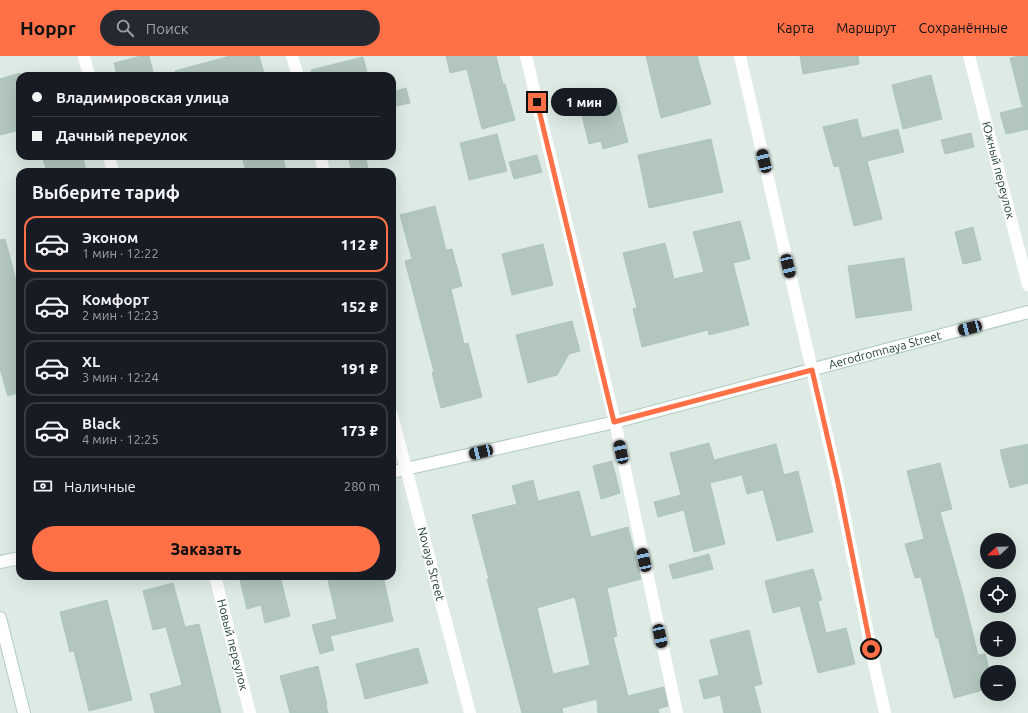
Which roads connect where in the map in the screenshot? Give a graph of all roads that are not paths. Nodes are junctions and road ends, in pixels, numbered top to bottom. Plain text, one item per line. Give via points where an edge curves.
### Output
1 (84, 56) edge
2 (292, 56) edge
3 (526, 56) edge
4 (740, 56) edge
5 (969, 56) edge
6 (89, 72) edge
7 (297, 72) edge
8 (1028, 286) edge
9 (1028, 312) edge
10 (812, 370) junction
11 (614, 422) junction
12 (396, 429) edge
13 (407, 468) junction
14 (396, 471) edge
15 (16, 559) edge
16 (0, 562) edge
17 (216, 580) edge
18 (0, 618) edge
19 (24, 713) edge
20 (250, 713) edge
21 (470, 713) edge
22 (677, 713) edge
23 (885, 713) edge

1 - 6 street
2 - 7 street
3 - 11 street
4 - 10 street
5 - 8 street, Южный переулок
9 - 10 street, Aerodromnaya Street
10 - 11 street, Aerodromnaya Street
10 - 23 street
11 - 13 street, Aerodromnaya Street
11 - 22 street
12 - 13 street, Novaya Street
13 - 14 street, Aerodromnaya Street
13 - 21 street, Novaya Street
15 - 16 street
17 - 20 street, Новый переулок
18 - 19 street

